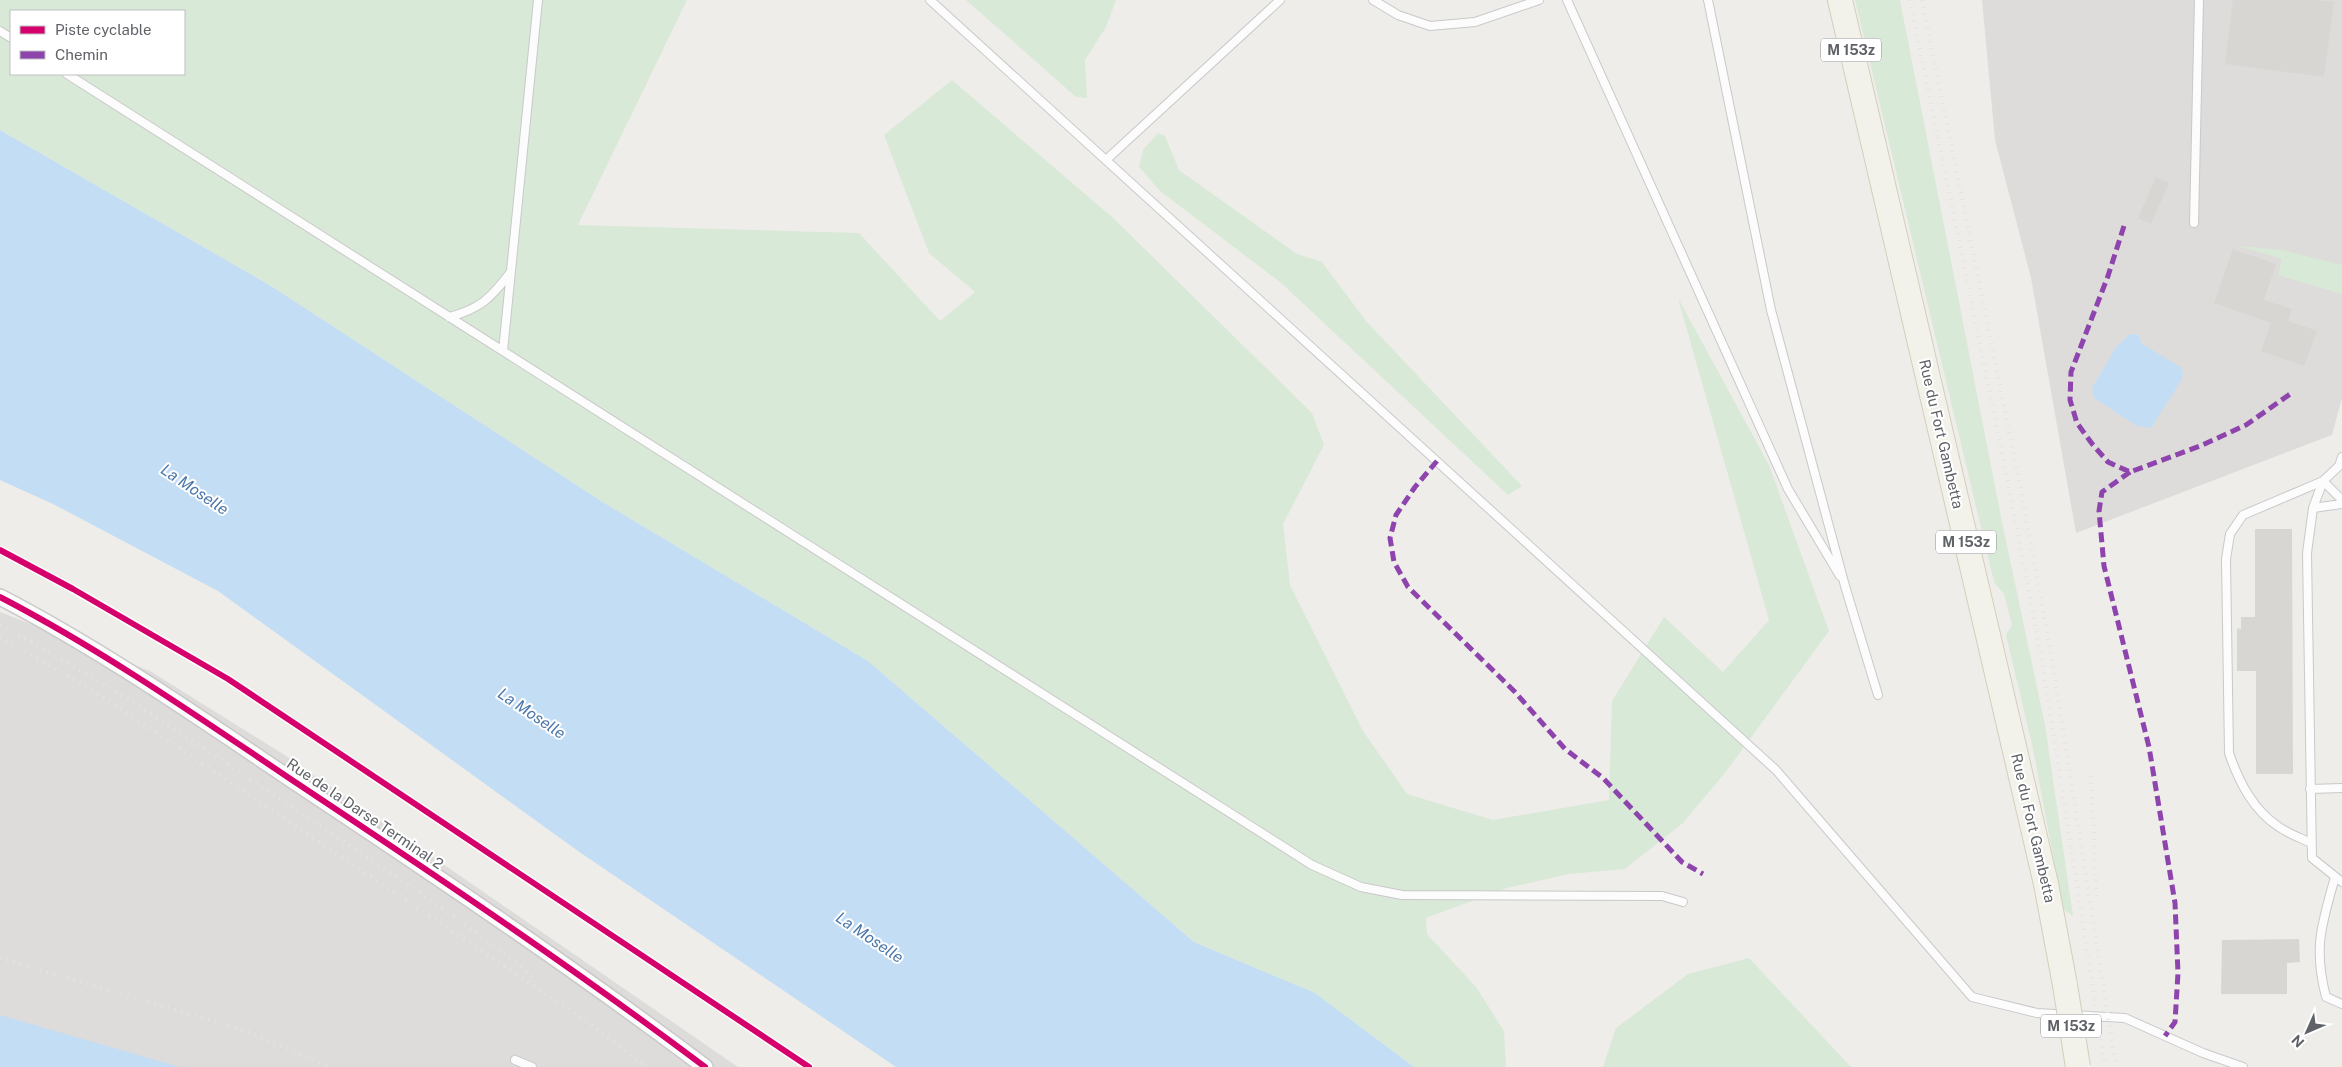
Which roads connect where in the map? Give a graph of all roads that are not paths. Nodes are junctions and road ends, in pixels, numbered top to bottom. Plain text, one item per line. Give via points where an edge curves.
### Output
1 (538, 0) edge
2 (930, 0) edge
3 (1280, 0) edge
4 (1373, 0) edge
5 (1539, 0) edge
6 (1567, 0) edge
7 (1708, 0) edge
8 (1824, 0) edge
9 (1840, 0) edge
10 (2199, 0) edge
11 (69, 75) edge
12 (1863, 100) junction
13 (1106, 160) junction
14 (2194, 223) dead end
15 (511, 272) junction
16 (449, 317) junction
17 (503, 351) junction
18 (2342, 457) edge
19 (2323, 481) junction
20 (2342, 500) edge
21 (2342, 504) edge
22 (2313, 508) junction
23 (1845, 586) junction
24 (0, 597) edge
25 (1878, 695) dead end
26 (2342, 788) edge
27 (2310, 789) junction
28 (2311, 843) junction
29 (2335, 877) junction
30 (2342, 882) edge
31 (1683, 902) dead end
32 (2342, 1004) edge
33 (515, 1060) dead end
34 (532, 1067) edge
35 (705, 1067) edge
36 (2078, 1067) edge
37 (2242, 1067) edge

1 - 15 lane
2 - 13 lane
3 - 13 lane
4 - 5 lane via 1398,15 1430,26 1475,22
6 - 23 lane via 1788,489
7 - 23 lane via 1771,310
8 - 12 main road
9 - 12 main road, Rue du Fort Gambetta / M 153z
10 - 14 lane
11 - 16 lane
12 - 36 main road, Rue du Fort Gambetta / M 153z, bridge via 2046,884
13 - 37 lane via 1776,770 1972,997 2037,1013 2125,1018 2202,1053
15 - 16 lane via 492,296 471,311
15 - 17 lane
16 - 17 lane
17 - 31 lane via 1312,865 1361,887 1402,896 1662,896
18 - 19 lane via 2339,466
19 - 20 lane
19 - 22 lane
19 - 28 lane via 2242,515 2230,534 2226,559 2229,753 2238,781 2256,806 2279,827
21 - 22 lane
22 - 27 lane via 2306,553
23 - 25 lane
24 - 35 street, Rue de la Darse Terminal 2 via 132,673 346,815 599,988
26 - 27 lane
27 - 28 lane
28 - 29 lane via 2312,858
29 - 30 lane
29 - 32 lane via 2319,935 2319,972 2326,997
33 - 34 lane

